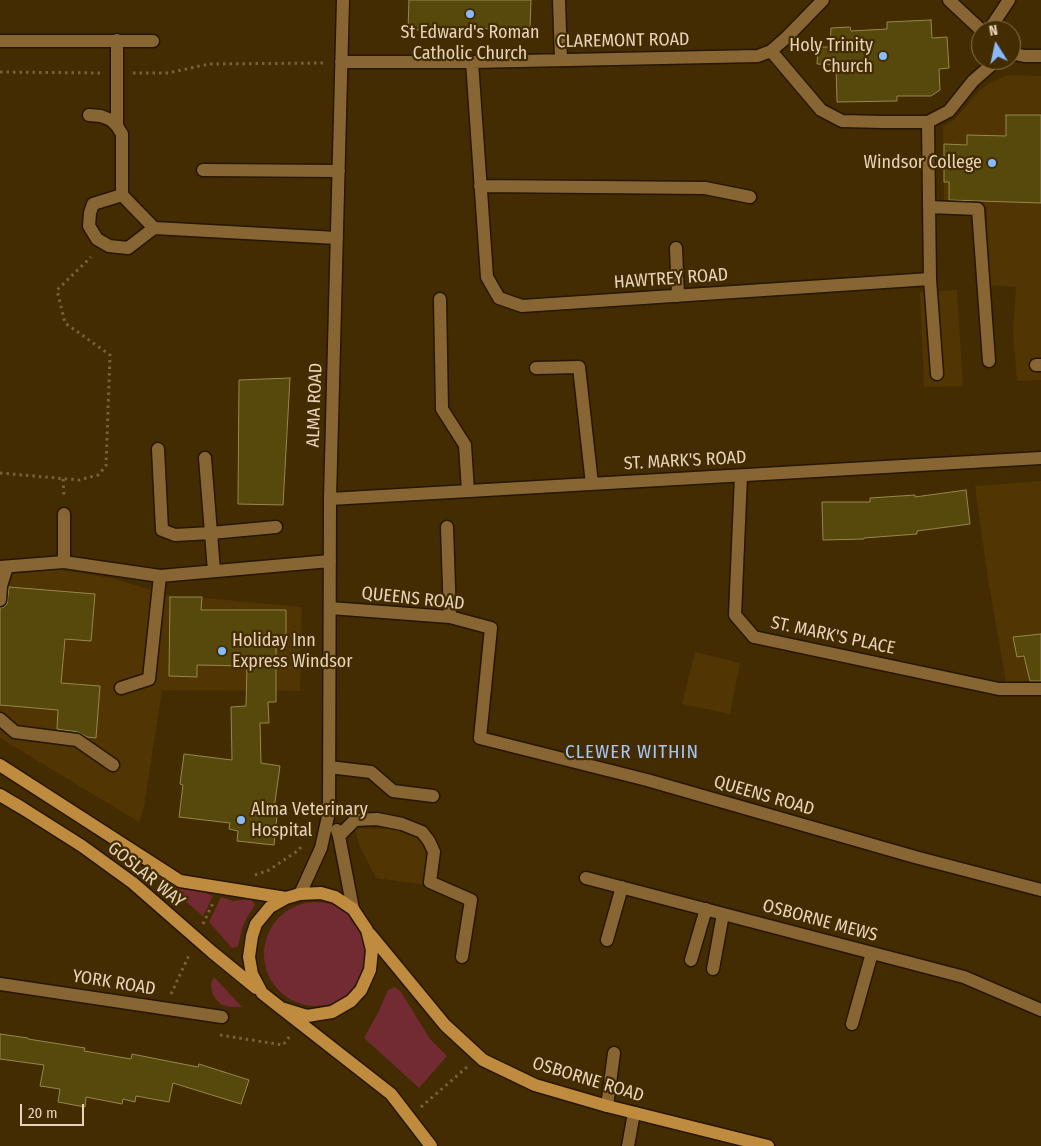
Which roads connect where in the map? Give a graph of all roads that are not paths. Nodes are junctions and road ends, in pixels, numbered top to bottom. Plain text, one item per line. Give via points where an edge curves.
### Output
1 (343, 0) edge
2 (559, 0) edge
3 (823, 0) edge
4 (949, 0) edge
5 (1009, 0) edge
6 (971, 20) edge
7 (996, 20) edge
8 (116, 40) junction
9 (153, 40) dead end
10 (0, 41) edge
11 (771, 51) junction
12 (1021, 55) edge
13 (1041, 56) edge
14 (561, 60) junction
15 (341, 62) junction
16 (472, 62) junction
17 (986, 70) edge
18 (89, 115) dead end
19 (928, 122) junction
20 (117, 126) junction
21 (204, 170) dead end
22 (339, 172) junction
23 (480, 186) junction
24 (122, 195) junction
25 (750, 197) dead end
26 (929, 207) junction
27 (154, 228) junction
28 (337, 238) junction
29 (676, 248) dead end
30 (930, 279) junction
31 (678, 296) junction
32 (440, 299) dead end
33 (989, 361) dead end
34 (536, 368) dead end
35 (937, 374) dead end
36 (158, 449) dead end
37 (205, 458) dead end
38 (1041, 458) edge
39 (741, 476) junction
40 (592, 484) junction
41 (468, 491) junction
42 (330, 499) junction
43 (64, 514) dead end
44 (276, 527) dead end
45 (447, 527) dead end
46 (211, 533) junction
47 (330, 561) junction
48 (64, 562) junction
49 (4, 567) edge
50 (214, 571) junction
51 (160, 576) junction
52 (0, 600) edge
53 (330, 608) junction
54 (450, 618) junction
55 (121, 688) dead end
56 (1041, 689) edge
57 (0, 719) edge
58 (0, 765) edge
59 (114, 765) dead end
60 (329, 767) junction
61 (0, 795) edge
62 (433, 796) dead end
63 (329, 812) junction
64 (339, 836) junction
65 (586, 878) dead end
66 (622, 887) junction
67 (1041, 890) edge
68 (300, 894) junction
69 (286, 898) junction
70 (353, 909) junction
71 (706, 909) junction
72 (723, 914) junction
73 (367, 930) junction
74 (607, 940) dead end
75 (872, 953) junction
76 (462, 957) dead end
77 (691, 960) dead end
78 (713, 969) dead end
79 (0, 984) edge
80 (262, 993) junction
81 (281, 1008) junction
82 (1041, 1010) edge
83 (222, 1017) road end
84 (852, 1024) dead end
85 (614, 1053) dead end
86 (607, 1106) junction
87 (634, 1113) junction
88 (431, 1146) edge
89 (628, 1146) edge
90 (768, 1146) edge

1 - 15 street, ALMA ROAD
2 - 14 street
3 - 11 street, CLAREMONT ROAD
4 - 6 street
5 - 7 street
8 - 9 street
8 - 10 street
8 - 20 street
11 - 14 street, CLAREMONT ROAD via 758,56
11 - 19 street via 821,110 842,121
12 - 13 street
14 - 16 street, CLAREMONT ROAD
15 - 16 street, CLAREMONT ROAD
15 - 22 street, ALMA ROAD
16 - 23 street, HAWTREY ROAD
17 - 19 street via 948,111
18 - 20 street via 101,116
19 - 26 street
20 - 24 street via 122,134
21 - 22 street
22 - 28 street, ALMA ROAD
23 - 25 street via 705,188
23 - 31 street, HAWTREY ROAD via 487,278 499,298 522,306
24 - 27 street
24 - 27 street via 93,204 88,226 98,239 109,246 128,248
26 - 30 street
26 - 33 street via 978,210
27 - 28 street
28 - 42 street, ALMA ROAD
29 - 31 street
30 - 31 street, HAWTREY ROAD
30 - 35 street
32 - 41 street via 442,409 466,445
34 - 40 street via 579,367
36 - 46 street via 162,530 175,535
37 - 46 street
38 - 39 street, ST. MARK'S ROAD
39 - 40 street, ST. MARK'S ROAD
39 - 56 street, ST. MARK'S PLACE via 735,615 754,637 999,689
40 - 41 street, ST. MARK'S ROAD
41 - 42 street, ST. MARK'S ROAD
42 - 47 street, ALMA ROAD
43 - 48 street
44 - 46 street
45 - 54 street
46 - 50 street
47 - 50 street
47 - 53 street, ALMA ROAD
48 - 49 street
48 - 51 street
49 - 52 street
50 - 51 street
51 - 55 street via 149,679
53 - 54 street, QUEENS ROAD
53 - 60 street, ALMA ROAD
54 - 67 street, QUEENS ROAD via 491,628 480,738 647,780
57 - 59 street via 15,732 77,740
58 - 69 main road, GOSLAR WAY via 180,881
60 - 62 street via 370,772 393,791
60 - 63 street, ALMA ROAD
61 - 80 main road, GOSLAR WAY via 82,846 133,883
63 - 64 street, ALMA ROAD
63 - 68 street, ALMA ROAD via 321,848
64 - 70 street, ALMA ROAD
64 - 76 street via 354,820 377,819 422,832 434,852 430,882 471,900
65 - 66 street, OSBORNE MEWS
66 - 71 street, OSBORNE MEWS
66 - 74 street
68 - 69 main road
68 - 70 main road via 322,893
69 - 80 main road via 270,908 256,924 252,936 249,957 252,974
70 - 73 main road
71 - 72 street, OSBORNE MEWS
71 - 77 street
72 - 75 street, OSBORNE MEWS
72 - 78 street
73 - 81 main road via 372,950 370,970 351,1002 332,1012 307,1016
73 - 86 main road, OSBORNE ROAD via 445,1025 483,1060 535,1085
75 - 82 street, OSBORNE MEWS via 964,977
75 - 84 street
79 - 83 street, YORK ROAD
80 - 81 main road
81 - 88 main road via 391,1094
85 - 86 street
86 - 87 main road, OSBORNE ROAD
87 - 89 street
87 - 90 main road, OSBORNE ROAD

